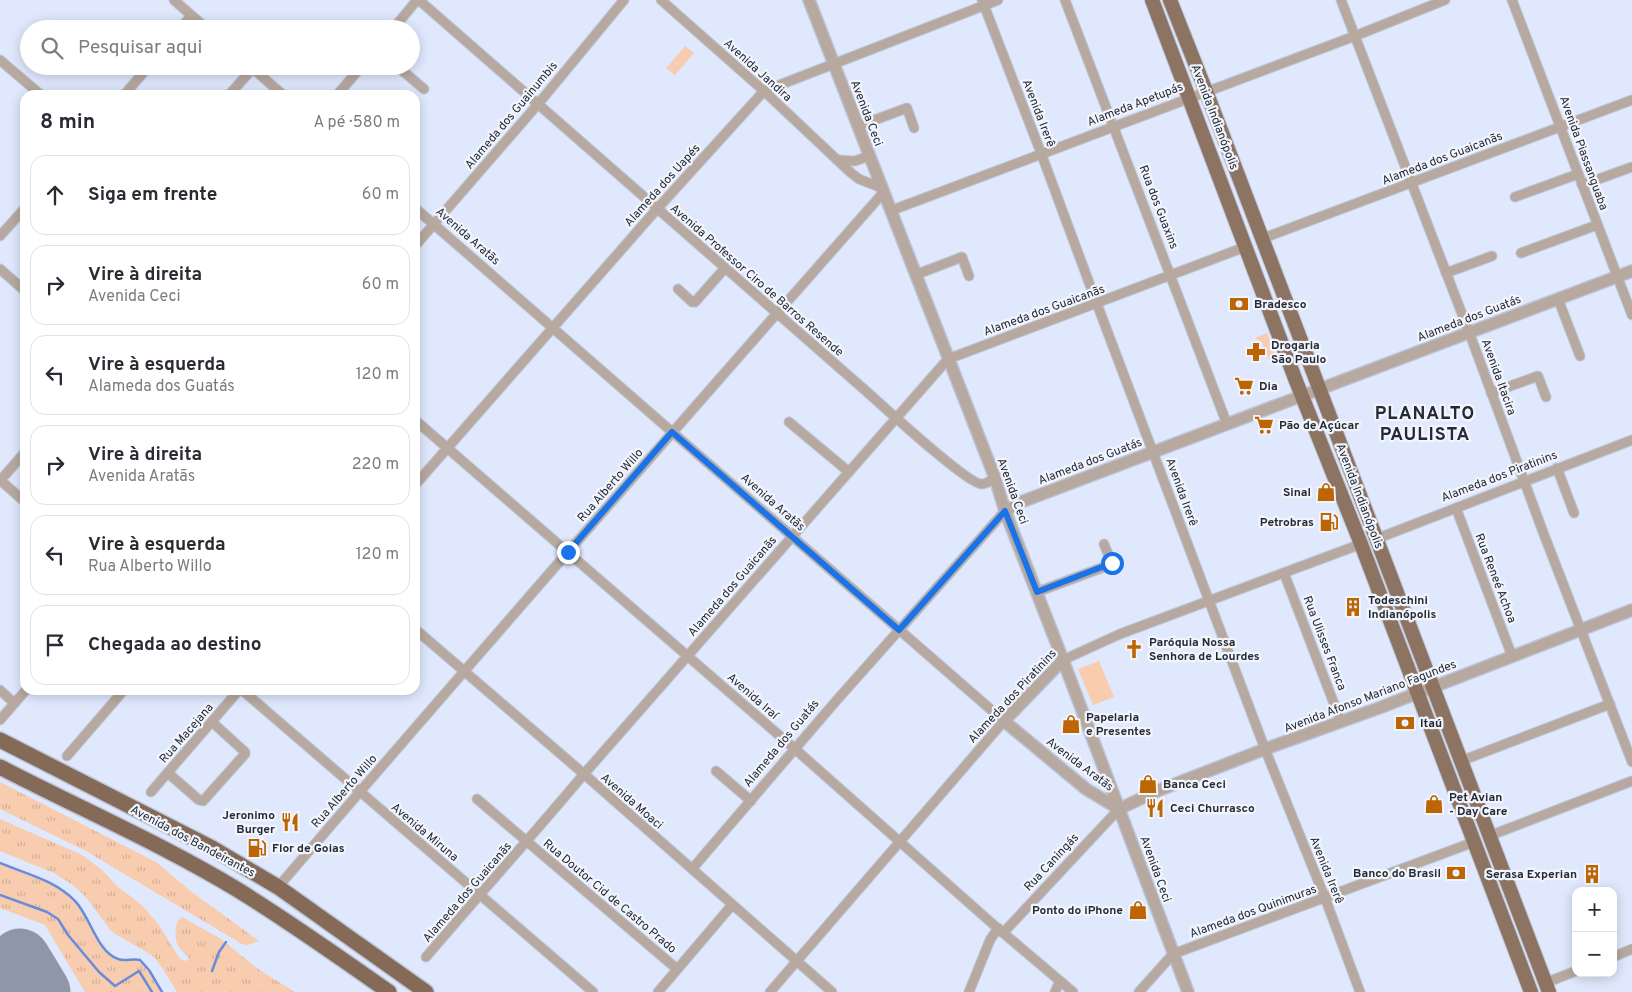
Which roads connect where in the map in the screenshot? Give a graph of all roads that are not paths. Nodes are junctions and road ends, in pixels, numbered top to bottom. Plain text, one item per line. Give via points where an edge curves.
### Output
1 (174, 0) edge
2 (418, 0) edge
3 (624, 0) edge
4 (661, 0) edge
5 (809, 0) edge
6 (998, 0) edge
7 (1064, 0) edge
8 (1152, 0) edge
9 (1170, 0) edge
10 (1341, 0) edge
11 (1445, 0) edge
12 (1512, 0) edge
13 (983, 3) edge
14 (1429, 3) edge
15 (191, 16) junction
16 (188, 20) edge
17 (196, 20) edge
18 (401, 20) edge
19 (1355, 36) junction
20 (0, 60) edge
21 (832, 64) junction
22 (141, 75) edge
23 (245, 75) edge
24 (261, 75) edge
25 (354, 75) edge
26 (408, 75) edge
27 (424, 89) dead end
28 (35, 90) edge
29 (128, 90) edge
30 (233, 90) edge
31 (277, 90) edge
32 (341, 90) edge
33 (764, 90) junction
34 (1206, 91) junction
35 (1190, 97) junction
36 (1632, 100) edge
37 (539, 103) junction
38 (858, 126) junction
39 (1114, 126) junction
40 (1561, 127) junction
41 (914, 128) dead end
42 (1042, 153) junction
43 (869, 156) junction
44 (837, 160) junction
45 (1632, 167) edge
46 (1578, 174) junction
47 (1412, 183) junction
48 (1582, 186) junction
49 (882, 190) junction
50 (1515, 197) dead end
51 (657, 209) junction
52 (890, 211) junction
53 (420, 212) edge
54 (20, 214) edge
55 (434, 224) junction
56 (1597, 225) junction
57 (0, 236) edge
58 (1261, 239) junction
59 (420, 240) edge
60 (1245, 247) junction
61 (1521, 253) dead end
62 (1492, 256) dead end
63 (725, 268) junction
64 (0, 269) edge
65 (1632, 271) edge
66 (1446, 273) junction
67 (915, 275) junction
68 (1171, 275) junction
69 (969, 276) dead end
70 (1617, 277) junction
71 (20, 287) edge
72 (678, 289) dead end
73 (1558, 299) junction
74 (1097, 304) junction
75 (777, 313) junction
76 (1632, 315) edge
77 (552, 328) junction
78 (1469, 332) junction
79 (1580, 356) dead end
80 (948, 359) junction
81 (1319, 390) junction
82 (1491, 393) junction
83 (1302, 396) junction
84 (1546, 397) dead end
85 (896, 418) junction
86 (789, 422) dead end
87 (420, 424) edge
88 (1227, 424) junction
89 (672, 432) junction
90 (1632, 440) edge
91 (447, 448) junction
92 (1153, 451) junction
93 (20, 458) edge
94 (1556, 468) junction
95 (849, 472) junction
96 (995, 478) junction
97 (420, 479) edge
98 (0, 480) edge
99 (1524, 481) junction
100 (20, 498) edge
101 (1456, 508) junction
102 (1005, 511) junction
103 (1574, 513) dead end
104 (792, 537) junction
105 (1376, 539) junction
106 (1104, 544) dead end
107 (1361, 544) junction
108 (568, 552) junction
109 (1284, 573) junction
110 (1037, 592) junction
111 (1210, 600) junction
112 (1632, 610) edge
113 (1581, 629) junction
114 (899, 630) junction
115 (420, 633) edge
116 (688, 656) junction
117 (1512, 656) junction
118 (1063, 660) junction
119 (464, 672) junction
120 (1433, 687) junction
121 (0, 690) edge
122 (1418, 693) junction
123 (21, 695) edge
124 (120, 695) edge
125 (236, 695) edge
126 (246, 695) edge
127 (14, 703) junction
128 (1610, 704) junction
129 (0, 720) edge
130 (1004, 721) junction
131 (212, 722) junction
132 (1342, 722) junction
133 (0, 740) edge
134 (795, 749) junction
135 (1265, 749) junction
136 (67, 756) dead end
137 (1461, 761) junction
138 (1632, 762) edge
139 (0, 767) edge
140 (716, 771) dead end
141 (168, 773) junction
142 (584, 774) junction
143 (1632, 781) edge
144 (151, 792) dead end
145 (359, 792) junction
146 (477, 799) dead end
147 (750, 801) junction
148 (1119, 809) junction
149 (1490, 836) junction
150 (527, 842) junction
151 (1474, 842) junction
152 (900, 843) junction
153 (692, 869) junction
154 (278, 888) junction
155 (480, 894) junction
156 (1325, 898) junction
157 (732, 905) junction
158 (1001, 931) junction
159 (1632, 949) edge
160 (1173, 954) junction
161 (1617, 955) edge
162 (426, 957) dead end
163 (797, 961) junction
164 (677, 969) junction
165 (1572, 973) edge
166 (1060, 981) junction
167 (1547, 987) edge
168 (1527, 991) edge
169 (389, 992) edge
170 (426, 992) edge
171 (593, 992) edge
172 (658, 992) edge
173 (770, 992) edge
174 (832, 992) edge
175 (969, 992) edge
176 (1055, 992) edge
177 (1073, 992) edge
178 (1139, 992) edge
179 (1188, 992) edge
180 (1360, 992) edge

1 - 15 street
2 - 18 street
2 - 37 street, Avenida Professor Ciro de Barros Resende
3 - 37 street, Alameda dos Guainumbis
4 - 33 street, Avenida Jandira
5 - 21 street, Avenida Ceci
6 - 13 street, Alameda dos Uapés
7 - 39 street, Rua dos Guaxins
8 - 35 main road, Avenida Indianópolis
9 - 34 main road, Avenida Indianópolis
10 - 19 street, Avenida Itacira
11 - 14 street, Alameda Apetupás
12 - 40 street, Avenida Piassanguaba
13 - 21 street, Alameda dos Uapés
13 - 42 street, Avenida Irerê
14 - 19 street, Alameda Apetupás
15 - 16 street
15 - 17 street
19 - 34 street, Alameda Apetupás
19 - 47 street, Avenida Itacira
20 - 28 street
21 - 33 street, Alameda dos Uapés
21 - 38 street, Avenida Ceci
22 - 29 street
23 - 30 street
24 - 31 street
25 - 32 street
26 - 27 street
33 - 44 street, Avenida Jandira
33 - 51 street, Alameda dos Uapés
34 - 35 street, Alameda Apetupás
34 - 58 main road, Avenida Indianópolis
35 - 39 street, Alameda Apetupás
35 - 60 main road, Avenida Indianópolis
36 - 40 street, Alameda dos Guaicanãs
37 - 51 street, Avenida Professor Ciro de Barros Resende
37 - 55 street, Alameda dos Guainumbis
38 - 41 street via 907,108
38 - 43 street, Avenida Ceci
39 - 42 street, Alameda Apetupás
39 - 68 street, Rua dos Guaxins
40 - 46 street, Avenida Piassanguaba
40 - 47 street, Alameda dos Guaicanãs
42 - 52 street, Alameda Apetupás
42 - 74 street, Avenida Irerê
43 - 44 street
43 - 49 street, Avenida Ceci
44 - 49 street, Avenida Jandira via 859,179
45 - 48 street
46 - 48 street, Avenida Piassanguaba
46 - 50 street
47 - 58 street, Alameda dos Guaicanãs
47 - 66 street, Avenida Itacira
48 - 56 street, Avenida Piassanguaba
49 - 52 street, Avenida Ceci
49 - 75 street, Rua Alberto Willo
51 - 63 street, Avenida Professor Ciro de Barros Resende
51 - 77 street, Alameda dos Uapés
52 - 67 street, Avenida Ceci
53 - 55 street, Avenida Aratãs
54 - 57 street
55 - 59 street, Alameda dos Guainumbis
55 - 77 street, Avenida Aratãs
56 - 61 street
56 - 70 street, Avenida Piassanguaba
58 - 81 main road, Avenida Indianópolis
60 - 68 street, Alameda dos Guaicanãs
60 - 83 main road, Avenida Indianópolis
62 - 66 street
63 - 72 street via 695,302
63 - 75 street, Avenida Professor Ciro de Barros Resende
64 - 71 street
65 - 70 street, Alameda dos Guatás
66 - 78 street, Avenida Itacira
67 - 69 street via 962,257
67 - 80 street, Avenida Ceci
68 - 74 street, Alameda dos Guaicanãs
68 - 88 street, Rua dos Guaxins
70 - 73 street, Alameda dos Guatás
70 - 76 street, Avenida Piassanguaba
73 - 78 street, Alameda dos Guatás
73 - 79 street
74 - 80 street, Alameda dos Guaicanãs
74 - 92 street, Avenida Irerê
75 - 85 street, Avenida Professor Ciro de Barros Resende
75 - 89 street, Rua Alberto Willo
77 - 89 street, Avenida Aratãs
77 - 91 street, Alameda dos Uapés
78 - 81 street, Alameda dos Guatás
78 - 82 street, Avenida Itacira
80 - 85 street, Alameda dos Guaicanãs
80 - 96 street, Avenida Ceci
81 - 83 street, Alameda dos Guatás
81 - 105 main road, Avenida Indianópolis
82 - 84 street via 1538,376
82 - 99 street, Avenida Itacira
83 - 88 street, Alameda dos Guatás
83 - 107 main road, Avenida Indianópolis
85 - 95 street, Alameda dos Guaicanãs
85 - 96 street, Avenida Professor Ciro de Barros Resende via 976,482 987,483
86 - 95 street
87 - 91 street, Avenida Iraí
88 - 92 street, Alameda dos Guatás
89 - 104 street, Avenida Aratãs
89 - 108 street, Rua Alberto Willo
90 - 94 street, Alameda dos Piratinins
91 - 97 street, Alameda dos Uapés
91 - 108 street, Avenida Iraí
92 - 102 street, Alameda dos Guatás
92 - 111 street, Avenida Irerê
93 - 98 street
94 - 99 street, Alameda dos Piratinins
94 - 103 street
95 - 104 street, Alameda dos Guaicanãs
96 - 102 street, Avenida Ceci
98 - 100 street
99 - 101 street, Alameda dos Piratinins
99 - 113 street, Avenida Itacira
101 - 105 street, Alameda dos Piratinins
101 - 117 street, Rua Reneé Achoa
102 - 110 street, Avenida Ceci
102 - 114 street, Alameda dos Guatás
104 - 114 street, Avenida Aratãs
104 - 116 street, Alameda dos Guaicanãs
105 - 120 main road, Avenida Indianópolis
106 - 110 street via 1112,564
107 - 109 street, Alameda dos Piratinins
107 - 122 main road, Avenida Indianópolis
108 - 116 street, Avenida Iraí
108 - 119 street, Rua Alberto Willo
109 - 111 street, Alameda dos Piratinins
109 - 132 street, Rua Ulisses Franca
110 - 118 street, Avenida Ceci
111 - 118 street, Alameda dos Piratinins via 1120,634
111 - 135 street, Avenida Irerê
112 - 113 street, Avenida Afonso Mariano Fagundes
113 - 117 street, Avenida Afonso Mariano Fagundes
113 - 128 street, Avenida Itacira
114 - 130 street, Avenida Aratãs
114 - 134 street, Alameda dos Guatás
115 - 119 street, Avenida Moaci
116 - 134 street, Avenida Iraí
116 - 142 street, Alameda dos Guaicanãs
117 - 120 street, Avenida Afonso Mariano Fagundes
118 - 130 street, Alameda dos Piratinins
118 - 148 street, Avenida Ceci
119 - 142 street, Avenida Moaci
119 - 145 street, Rua Alberto Willo
120 - 122 street, Avenida Afonso Mariano Fagundes
120 - 137 main road, Avenida Indianópolis
121 - 127 street
122 - 132 street, Avenida Afonso Mariano Fagundes
122 - 151 main road, Avenida Indianópolis
123 - 127 street
124 - 136 street
125 - 131 street, Rua Macejana
126 - 145 street, Avenida Miruna
127 - 129 street
128 - 137 street
128 - 138 street, Avenida Itacira
130 - 148 street, Avenida Aratãs via 1086,789
130 - 152 street, Alameda dos Piratinins
131 - 141 street, Rua Macejana
131 - 141 street via 245,753 205,800 198,800
132 - 135 street, Avenida Afonso Mariano Fagundes
133 - 154 highway, Avenida dos Bandeirantes via 212,848
134 - 147 street, Alameda dos Guatás
134 - 152 street, Avenida Iraí
135 - 148 street, Avenida Afonso Mariano Fagundes
135 - 156 street, Avenida Irerê
137 - 149 main road, Avenida Indianópolis
139 - 169 highway, Avenida dos Bandeirantes via 238,890
140 - 147 street
141 - 144 street, Rua Macejana
142 - 150 street, Alameda dos Guaicanãs
142 - 153 street, Avenida Moaci
143 - 149 street
145 - 154 street, Rua Alberto Willo
145 - 155 street, Avenida Miruna
146 - 150 street, Rua Doutor Cid de Castro Prado
147 - 153 street, Alameda dos Guatás
148 - 158 street, Rua Caningás
148 - 160 street, Avenida Ceci
149 - 167 main road, Avenida Indianópolis
150 - 155 street, Alameda dos Guaicanãs
150 - 164 street, Rua Doutor Cid de Castro Prado
151 - 156 street, Alameda dos Quinimuras
151 - 168 main road, Avenida Indianópolis
152 - 158 street, Avenida Iraí
152 - 163 street, Alameda dos Piratinins
153 - 157 street, Avenida Moaci
154 - 170 highway, Avenida dos Bandeirantes
155 - 162 street, Alameda dos Guaicanãs
155 - 171 street, Avenida Miruna
156 - 160 street, Alameda dos Quinimuras
156 - 180 street, Avenida Irerê
157 - 163 street, Avenida Moaci
157 - 164 street
158 - 166 street, Avenida Iraí
158 - 175 street, Rua Caningás via 990,940
159 - 161 street
160 - 178 street, Alameda dos Quinimuras
160 - 179 street, Avenida Ceci
163 - 173 street, Alameda dos Piratinins
163 - 174 street, Avenida Moaci
164 - 172 street
165 - 167 street
166 - 176 street
166 - 177 street, Avenida Iraí

